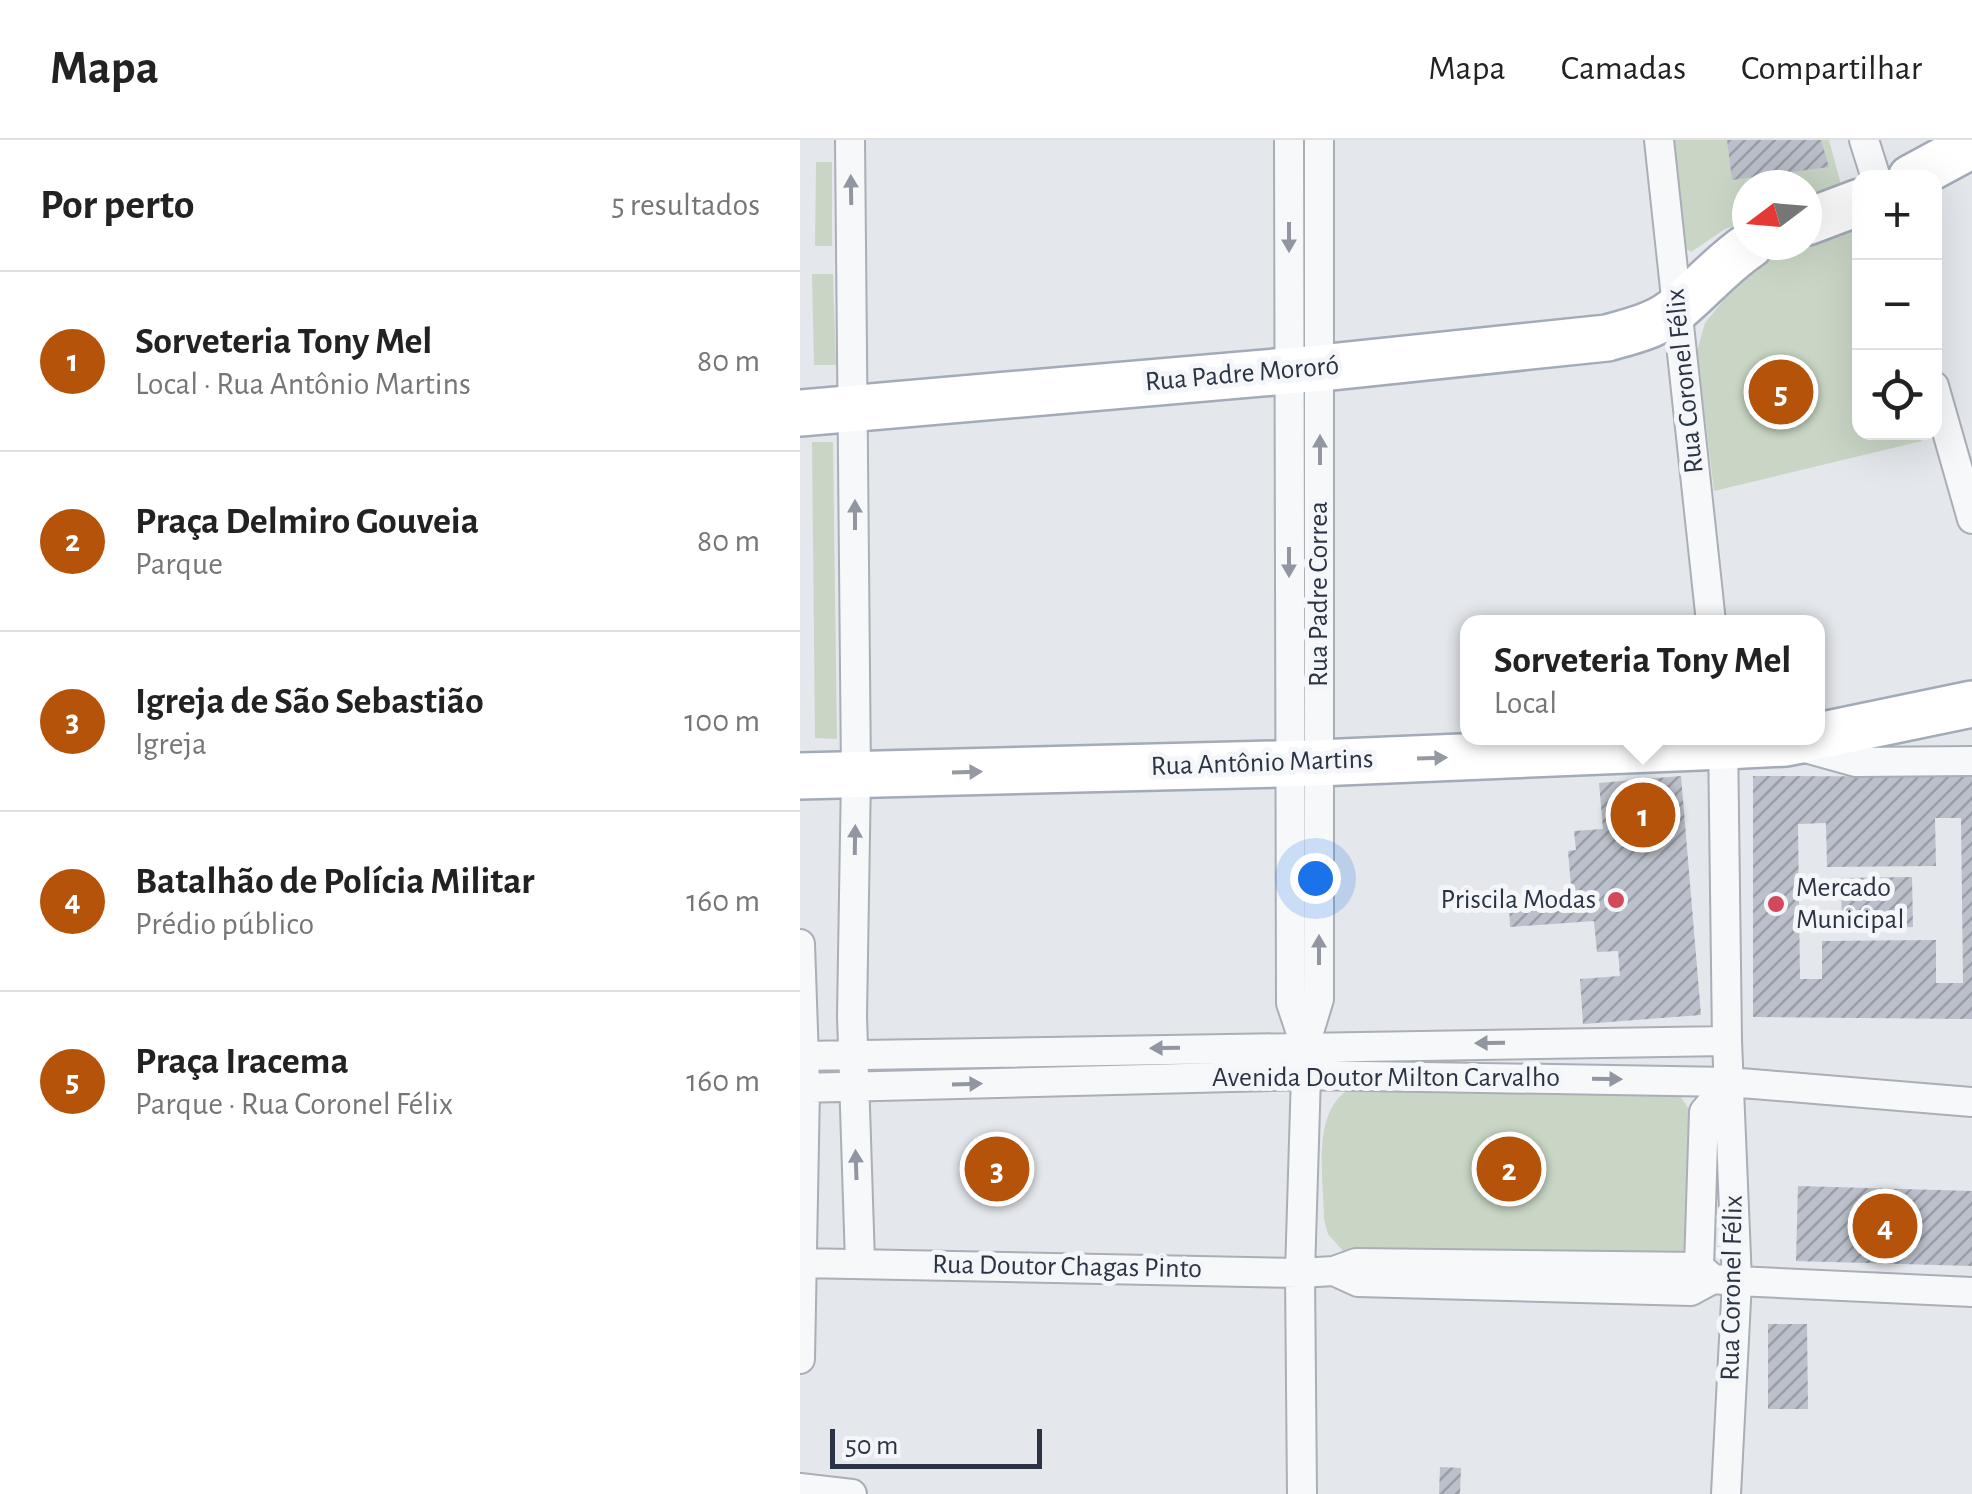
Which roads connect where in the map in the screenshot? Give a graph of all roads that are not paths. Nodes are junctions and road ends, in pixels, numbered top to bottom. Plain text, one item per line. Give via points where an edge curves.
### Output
1 (850, 140) edge
2 (1289, 140) edge
3 (1320, 140) edge
4 (1659, 140) edge
5 (1864, 140) edge
6 (1972, 144) edge
7 (1873, 170) edge
8 (1925, 170) edge
9 (1852, 205) edge
10 (1822, 216) edge
11 (1732, 257) edge
12 (1678, 309) junction
13 (1305, 369) junction
14 (854, 407) junction
15 (800, 412) edge
16 (1942, 414) edge
17 (1972, 520) edge
18 (1709, 615) edge
19 (1972, 704) edge
20 (1825, 735) edge
21 (1663, 745) edge
22 (1723, 745) edge
23 (1818, 745) edge
24 (1972, 761) edge
25 (1303, 763) junction
26 (800, 776) edge
27 (856, 776) junction
28 (800, 944) edge
29 (1727, 1041) junction
30 (1304, 1045) junction
31 (853, 1055) junction
32 (802, 1056) edge
33 (1306, 1075) junction
34 (1728, 1082) junction
35 (854, 1087) junction
36 (802, 1088) edge
37 (1972, 1102) edge
38 (860, 1262) junction
39 (802, 1263) edge
40 (1300, 1273) junction
41 (1716, 1275) junction
42 (1972, 1292) edge
43 (800, 1359) edge
44 (800, 1488) edge
45 (852, 1494) edge
46 (1302, 1494) edge
47 (1726, 1494) edge

14 -> 1 street
2 -> 13 street, Rua Padre Correa
3 - 13 street, Rua Padre Correa
4 - 12 street, Rua Coronel Félix
5 - 7 street
6 - 8 main road
9 - 10 main road
11 - 12 main road
12 - 13 main road, Rua Padre Mororó via 1607,338
12 - 18 street, Rua Coronel Félix
13 - 14 main road, Rua Padre Mororó
13 - 25 street, Rua Padre Correa
14 - 15 main road, Rua Padre Mororó
27 -> 14 street
16 - 17 street
19 - 20 main road, Rua Antônio Martins
25 -> 21 main road, Rua Antônio Martins
22 - 29 street, Rua Coronel Félix
23 - 24 street via 1856,762
27 -> 25 main road, Rua Antônio Martins
25 - 30 street, Rua Padre Correa via 1291,1003
26 - 27 main road, Rua Antônio Martins
31 -> 27 street
28 - 32 street
29 -> 30 street, Avenida Doutor Milton Carvalho
29 - 34 street, Rua Coronel Félix
30 -> 31 street, Avenida Doutor Milton Carvalho
30 - 33 street, Rua Padre Correa
31 - 32 street, Avenida Doutor Milton Carvalho
31 - 35 street
32 - 36 street
33 -> 34 street, Avenida Doutor Milton Carvalho
35 -> 33 street, Avenida Doutor Milton Carvalho
33 - 40 street, Rua Padre Correa
34 - 37 street, Avenida Doutor Milton Carvalho
34 - 41 street, Rua Coronel Félix
34 - 41 street, Rua Coronel Félix via 1704,1112
35 - 36 street, Avenida Doutor Milton Carvalho
38 -> 35 street
36 - 39 street
38 - 39 street, Rua Doutor Chagas Pinto
38 - 40 street, Rua Doutor Chagas Pinto
39 - 43 street
40 - 41 street, Rua Doutor Chagas Pinto via 1334,1271 1358,1282 1691,1291
40 - 46 street, Rua Padre Correa
41 - 42 street, Rua Doutor Chagas Pinto
41 - 47 street, Rua Coronel Félix
44 - 45 street

